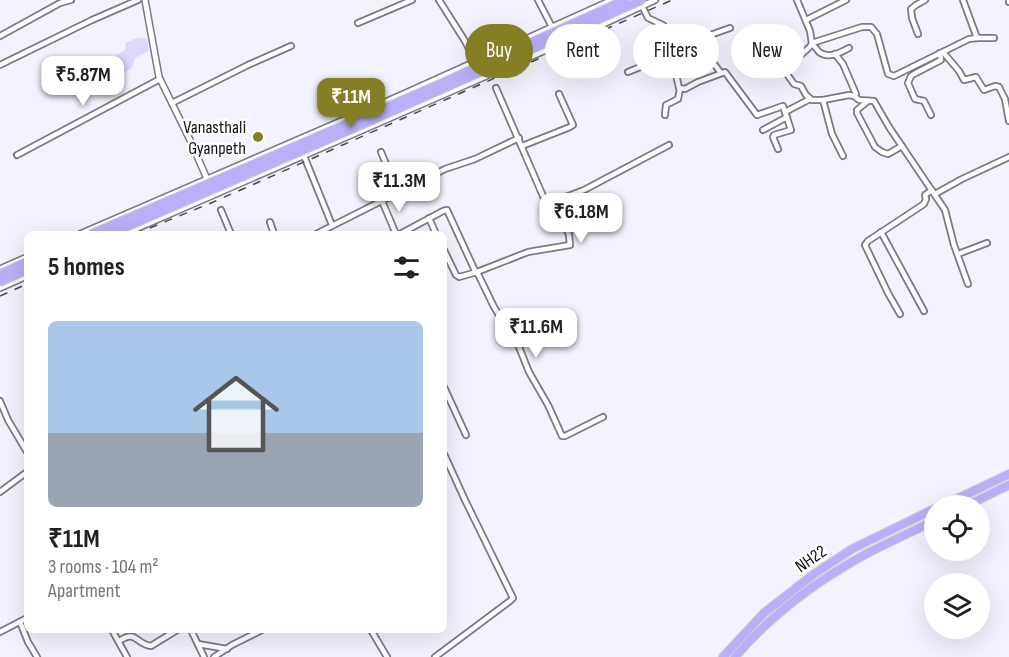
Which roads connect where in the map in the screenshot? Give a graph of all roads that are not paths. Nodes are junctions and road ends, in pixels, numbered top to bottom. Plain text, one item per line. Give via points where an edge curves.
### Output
1 (70, 0) edge
2 (138, 0) edge
3 (145, 0) edge
4 (412, 0) edge
5 (439, 0) edge
6 (538, 0) edge
7 (612, 0) edge
8 (625, 0) edge
9 (655, 0) edge
10 (797, 0) edge
11 (846, 0) edge
12 (925, 0) edge
13 (963, 0) edge
14 (642, 3) edge
15 (806, 20) junction
16 (358, 23) dead end
17 (550, 24) edge
18 (559, 24) edge
19 (659, 24) edge
20 (730, 28) dead end
21 (918, 34) dead end
22 (0, 36) edge
23 (977, 38) junction
24 (994, 38) dead end
25 (465, 40) edge
26 (812, 44) junction
27 (291, 46) dead end
28 (849, 48) dead end
29 (942, 53) junction
30 (533, 54) edge
31 (835, 54) junction
32 (0, 65) edge
33 (465, 66) edge
34 (633, 70) edge
35 (628, 72) dead end
36 (721, 73) junction
37 (481, 78) edge
38 (676, 78) edge
39 (160, 79) junction
40 (496, 88) dead end
41 (681, 89) junction
42 (559, 94) dead end
43 (856, 94) dead end
44 (810, 99) junction
45 (823, 100) junction
46 (870, 100) junction
47 (172, 103) junction
48 (786, 114) junction
49 (665, 115) dead end
50 (931, 115) dead end
51 (1009, 120) edge
52 (763, 130) dead end
53 (519, 138) junction
54 (669, 145) dead end
55 (522, 146) junction
56 (902, 146) junction
57 (778, 149) dead end
58 (381, 152) dead end
59 (16, 155) dead end
60 (304, 156) junction
61 (843, 156) dead end
62 (1009, 157) edge
63 (240, 165) junction
64 (207, 179) junction
65 (247, 181) junction
66 (398, 192) junction
67 (933, 192) junction
68 (382, 201) junction
69 (551, 207) junction
70 (220, 210) dead end
71 (429, 218) junction
72 (270, 222) dead end
73 (332, 225) junction
74 (87, 231) edge
75 (99, 231) edge
76 (117, 231) edge
77 (131, 231) edge
78 (230, 231) edge
79 (273, 231) edge
80 (321, 231) edge
81 (397, 231) edge
82 (404, 231) edge
83 (435, 231) edge
84 (881, 232) junction
85 (987, 243) dead end
86 (958, 254) junction
87 (447, 256) edge
88 (24, 258) edge
89 (24, 263) edge
90 (9, 265) junction
91 (0, 269) edge
92 (24, 271) edge
93 (477, 272) junction
94 (0, 274) edge
95 (24, 277) edge
96 (16, 281) junction
97 (0, 282) edge
98 (968, 284) dead end
99 (0, 288) edge
100 (924, 311) dead end
101 (900, 314) dead end
102 (447, 394) edge
103 (0, 401) edge
104 (603, 417) dead end
105 (466, 435) dead end
106 (24, 447) edge
107 (447, 461) edge
108 (24, 474) edge
109 (1009, 474) edge
110 (1009, 485) edge
111 (0, 492) edge
112 (965, 495) edge
113 (989, 495) edge
114 (924, 514) edge
115 (924, 526) edge
116 (24, 620) edge
117 (20, 622) junction
118 (0, 632) edge
119 (24, 632) edge
120 (24, 633) edge
121 (114, 633) edge
122 (172, 633) edge
123 (192, 633) edge
124 (256, 633) edge
125 (373, 633) edge
126 (119, 641) junction
127 (198, 644) junction
128 (227, 649) junction
129 (38, 657) edge
130 (127, 657) edge
131 (204, 657) edge
132 (214, 657) edge
133 (387, 657) edge
134 (435, 657) edge
135 (723, 657) edge
136 (735, 657) edge

1 - 22 street
2 - 32 street
3 - 39 street
4 - 16 street
5 - 25 street
6 - 17 street
7 - 18 street
8 - 75 highway, bridge
9 - 14 street
10 - 15 street
11 - 15 street
12 - 21 street via 911,9
13 - 23 street
14 - 19 street via 648,18
14 - 30 street
14 - 76 highway, bridge
15 - 26 street
20 - 36 street via 699,39
23 - 24 street
23 - 29 street
26 - 29 street via 871,27 877,34 888,74 894,76
26 - 31 street via 820,53
26 - 44 street via 784,69
27 - 47 street
28 - 31 street
29 - 50 street via 941,60 912,75 908,84 915,99 924,101
29 - 51 street via 964,80 976,77 984,90 999,87
31 - 43 street
33 - 63 street
34 - 35 street
36 - 41 street
36 - 48 street via 726,72 757,115 781,105
37 - 60 street
38 - 41 street
39 - 47 street
39 - 59 street
40 - 53 street
41 - 49 street via 678,99 666,105
42 - 55 street via 573,124
44 - 45 street
44 - 48 street
45 - 46 street via 849,95
45 - 61 street
46 - 56 street via 876,103
46 - 56 street via 857,113 875,147 888,154
47 - 64 street
48 - 52 street
48 - 57 street via 791,130 775,134
53 - 55 street
53 - 66 street
54 - 69 street
55 - 69 street
56 - 67 street
58 - 66 street
60 - 65 street
60 - 73 street
62 - 67 street
63 - 64 street
63 - 65 street
64 - 74 street
65 - 77 street
66 - 68 street
67 - 84 street via 925,195 924,204
67 - 86 street via 947,214
68 - 73 street
68 - 81 street
69 - 93 street via 565,225 569,246 528,252
70 - 78 street
71 - 82 street
71 - 83 street
71 - 93 street via 447,210
72 - 79 street
73 - 80 street
84 - 100 street
84 - 101 street via 864,244
85 - 86 street
86 - 98 street
87 - 93 street via 458,277
88 - 90 street
89 - 94 highway, bridge
90 - 91 street
90 - 96 street
92 - 97 highway, bridge
93 - 104 street via 561,436
95 - 96 street
96 - 99 street
102 - 105 street
103 - 106 street
107 - 134 street via 513,597
108 - 111 street
109 - 112 highway
110 - 113 highway
114 - 135 highway, NH22 via 852,549 814,574 764,613
115 - 136 highway, NH22 via 819,582 748,641
116 - 117 street
117 - 118 street
117 - 119 street
120 - 129 street
121 - 126 street
122 - 126 street via 151,646 131,636
123 - 127 street
124 - 128 street
125 - 133 street
126 - 130 street
127 - 128 street
127 - 131 street
128 - 132 street

